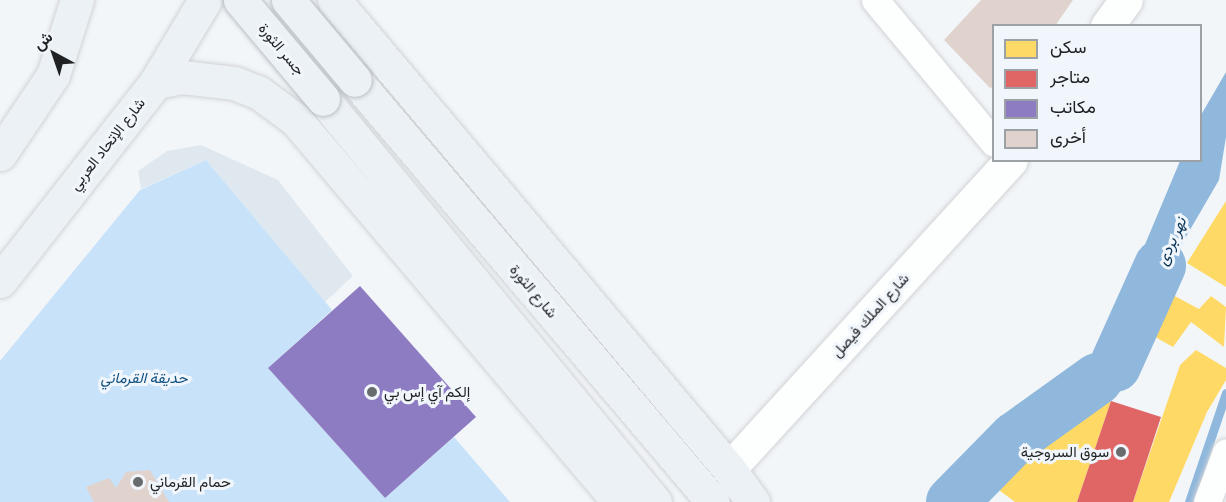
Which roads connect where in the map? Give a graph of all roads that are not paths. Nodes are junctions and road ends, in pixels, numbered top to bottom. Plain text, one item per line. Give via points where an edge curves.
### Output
1 (76, 0) edge
2 (205, 0) edge
3 (240, 0) edge
4 (288, 0) edge
5 (334, 0) edge
6 (875, 0) edge
7 (1126, 0) edge
8 (1108, 24) edge
9 (376, 49) junction
10 (156, 82) junction
11 (280, 106) junction
12 (992, 141) edge
13 (0, 154) edge
14 (1001, 162) edge
15 (0, 281) edge
16 (1226, 452) edge
17 (729, 469) junction
18 (619, 502) edge
19 (655, 502) edge
20 (713, 502) edge
21 (753, 502) edge
22 (1208, 502) edge

1 - 13 highway via 53,75
2 - 10 highway, شارع الإتحاد العربي
3 - 19 highway, جسر الثورة, bridge
4 - 20 highway, شارع الثورة, bridge
5 - 9 highway
6 - 12 street
7 - 8 street
9 - 11 highway via 339,41 303,56 286,79
9 - 17 highway
10 - 11 highway via 182,77 225,81 258,92
10 - 15 highway, شارع الإتحاد العربي
11 - 18 highway via 309,135
14 - 17 street, شارع الملك فيصل
16 - 22 street
17 - 21 highway

